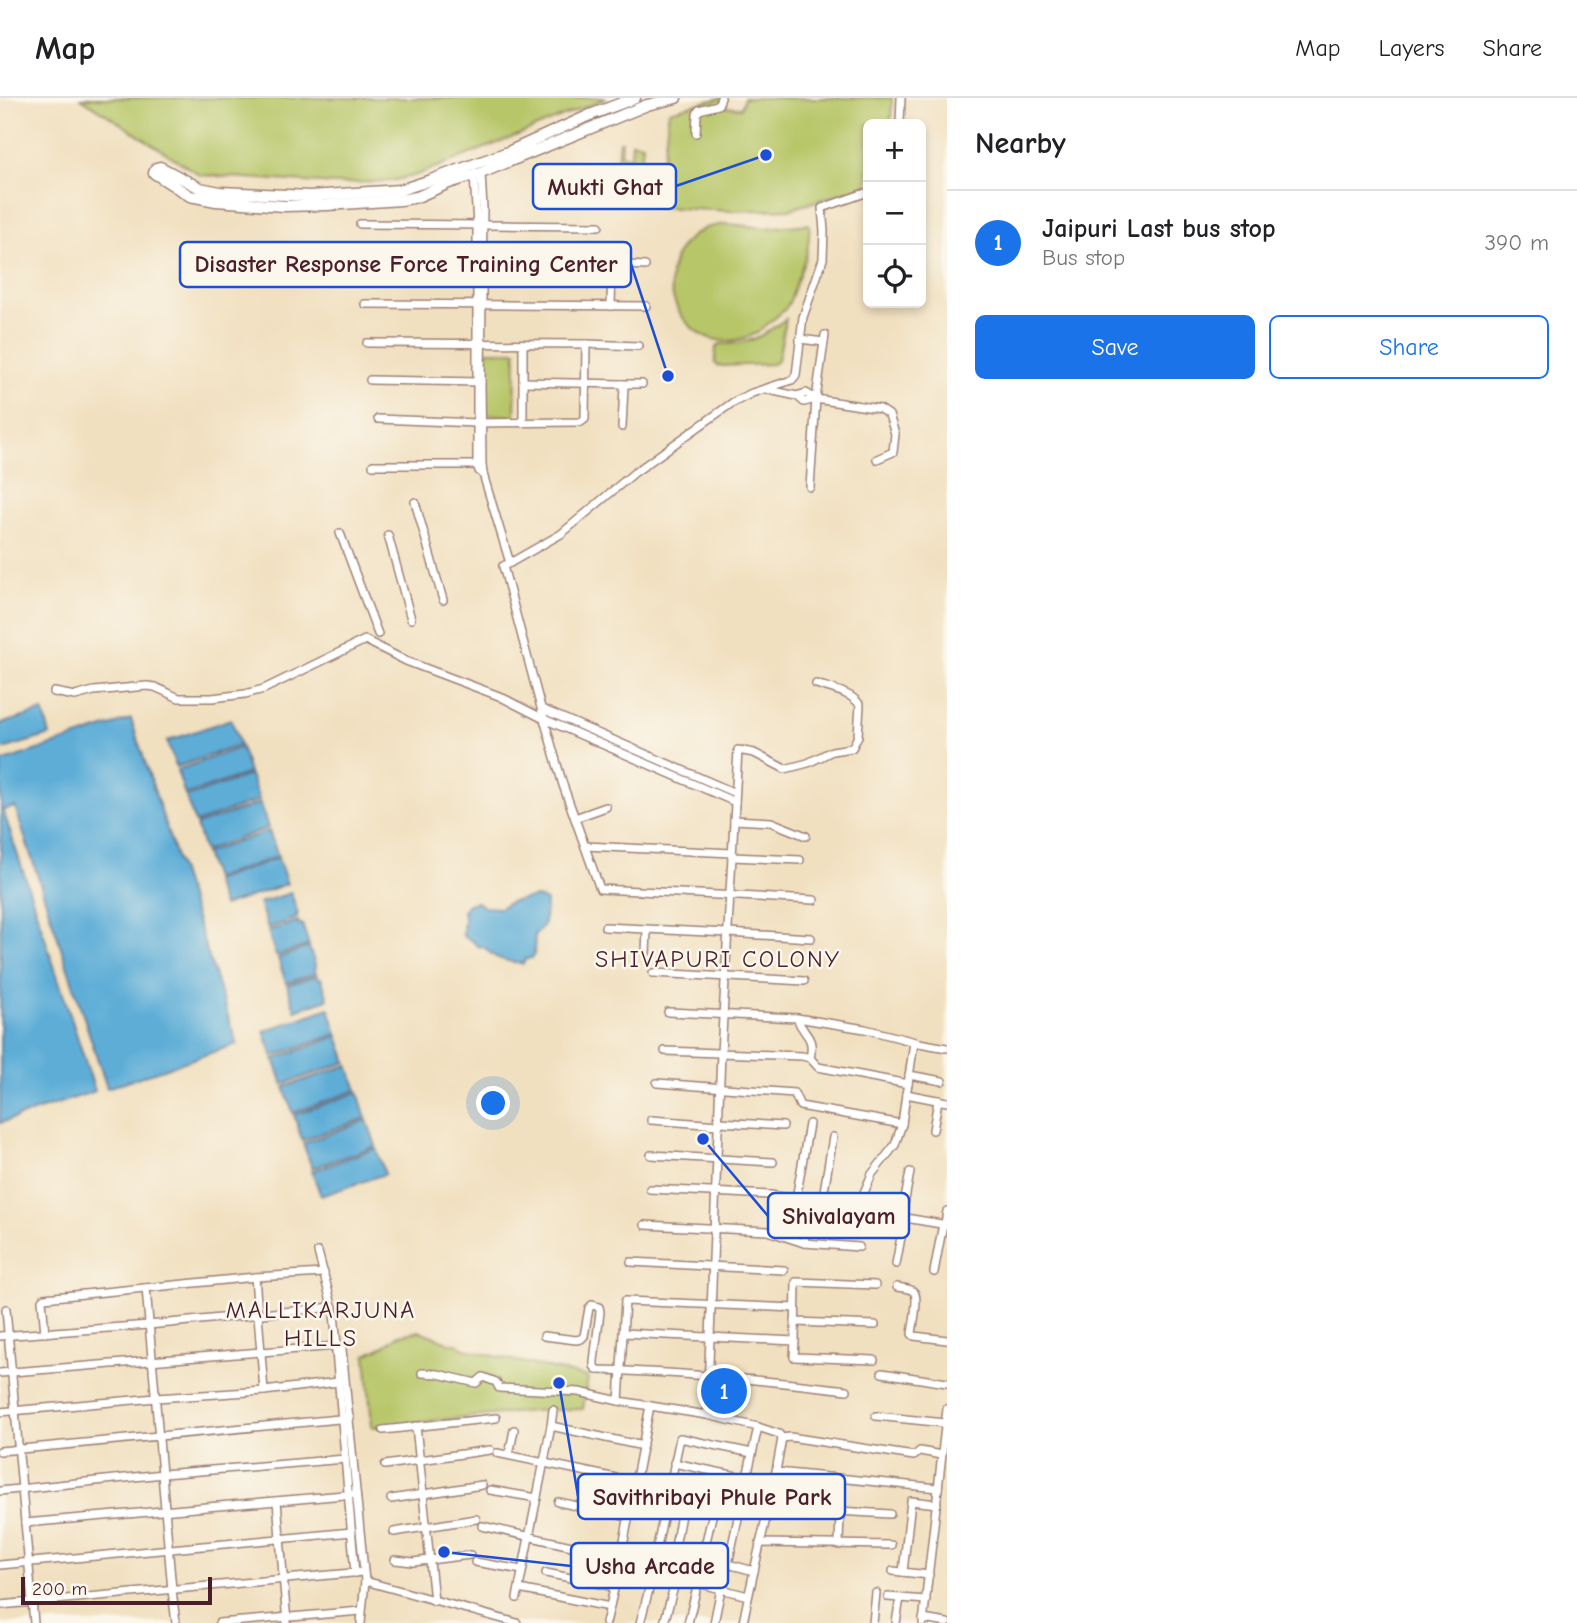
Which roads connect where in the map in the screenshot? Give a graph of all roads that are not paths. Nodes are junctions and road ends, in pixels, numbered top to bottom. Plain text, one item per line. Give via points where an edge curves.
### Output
1 (635, 98) edge
2 (676, 98) edge
3 (721, 98) edge
4 (901, 98) edge
5 (900, 119) edge
6 (696, 133) dead end
7 (477, 174) junction
8 (863, 194) edge
9 (346, 199) junction
10 (360, 224) dead end
11 (480, 225) junction
12 (599, 226) dead end
13 (612, 264) junction
14 (363, 265) dead end
15 (480, 265) junction
16 (645, 265) dead end
17 (365, 304) dead end
18 (479, 305) junction
19 (611, 306) junction
20 (646, 306) dead end
21 (800, 339) junction
22 (367, 343) dead end
23 (479, 344) junction
24 (523, 344) junction
25 (586, 344) junction
26 (638, 346) dead end
27 (370, 380) dead end
28 (479, 382) junction
29 (523, 382) junction
30 (585, 383) junction
31 (622, 384) junction
32 (642, 384) dead end
33 (765, 389) junction
34 (816, 399) junction
35 (378, 419) dead end
36 (523, 422) junction
37 (478, 423) junction
38 (622, 427) dead end
39 (877, 459) dead end
40 (480, 464) junction
41 (373, 465) dead end
42 (810, 487) dead end
43 (415, 502) dead end
44 (340, 533) dead end
45 (388, 535) dead end
46 (510, 563) junction
47 (443, 600) dead end
48 (411, 619) dead end
49 (378, 634) dead end
50 (816, 684) dead end
51 (54, 692) dead end
52 (542, 709) junction
53 (544, 719) junction
54 (642, 758) junction
55 (735, 793) junction
56 (735, 802) junction
57 (606, 807) dead end
58 (575, 818) junction
59 (734, 820) junction
60 (806, 836) dead end
61 (585, 846) junction
62 (732, 855) junction
63 (800, 860) dead end
64 (730, 896) junction
65 (814, 900) dead end
66 (605, 928) dead end
67 (647, 930) junction
68 (728, 933) junction
69 (811, 938) dead end
70 (646, 953) dead end
71 (653, 973) dead end
72 (726, 977) junction
73 (804, 981) dead end
74 (668, 1012) dead end
75 (724, 1015) junction
76 (797, 1018) junction
77 (915, 1042) junction
78 (947, 1048) edge
79 (665, 1051) dead end
80 (722, 1053) junction
81 (810, 1058) junction
82 (909, 1079) junction
83 (942, 1081) dead end
84 (657, 1083) dead end
85 (720, 1087) junction
86 (906, 1094) junction
87 (938, 1100) junction
88 (947, 1102) edge
89 (651, 1120) dead end
90 (719, 1124) junction
91 (809, 1124) dead end
92 (902, 1124) junction
93 (783, 1126) dead end
94 (933, 1130) dead end
95 (833, 1137) dead end
96 (651, 1155) dead end
97 (717, 1159) junction
98 (773, 1162) dead end
99 (909, 1172) dead end
100 (650, 1189) dead end
101 (715, 1192) junction
102 (796, 1199) junction
103 (809, 1200) junction
104 (822, 1203) junction
105 (857, 1209) junction
106 (947, 1211) edge
107 (903, 1216) junction
108 (945, 1224) edge
109 (645, 1225) dead end
110 (714, 1229) junction
111 (804, 1243) junction
112 (859, 1247) dead end
113 (318, 1252) dead end
114 (631, 1262) dead end
115 (896, 1264) dead end
116 (713, 1266) junction
117 (784, 1270) dead end
118 (934, 1272) dead end
119 (324, 1273) junction
120 (255, 1277) junction
121 (875, 1285) dead end
122 (897, 1287) dead end
123 (146, 1288) junction
124 (711, 1305) junction
125 (333, 1307) junction
126 (795, 1308) junction
127 (6, 1309) dead end
128 (258, 1314) junction
129 (795, 1322) junction
130 (149, 1325) junction
131 (875, 1325) dead end
132 (45, 1333) junction
133 (623, 1333) junction
134 (4, 1336) edge
135 (544, 1336) dead end
136 (710, 1337) junction
137 (795, 1340) junction
138 (947, 1340) edge
139 (337, 1346) junction
140 (261, 1353) junction
141 (874, 1360) dead end
142 (153, 1362) junction
143 (620, 1370) junction
144 (11, 1372) junction
145 (0, 1373) edge
146 (422, 1373) dead end
147 (882, 1373) dead end
148 (708, 1376) junction
149 (338, 1382) junction
150 (947, 1383) edge
151 (847, 1390) dead end
152 (264, 1391) junction
153 (156, 1398) junction
154 (619, 1401) junction
155 (650, 1406) junction
156 (947, 1409) edge
157 (553, 1410) dead end
158 (15, 1411) junction
159 (0, 1412) edge
160 (706, 1415) junction
161 (876, 1416) dead end
162 (496, 1418) dead end
163 (346, 1419) junction
164 (945, 1423) edge
165 (416, 1426) junction
166 (551, 1426) junction
167 (758, 1427) junction
168 (383, 1430) dead end
169 (514, 1430) dead end
170 (160, 1436) junction
171 (670, 1436) dead end
172 (680, 1438) junction
173 (782, 1438) junction
174 (643, 1446) junction
175 (18, 1450) junction
176 (0, 1451) edge
177 (944, 1451) edge
178 (752, 1453) junction
179 (509, 1455) junction
180 (345, 1459) junction
181 (419, 1461) junction
182 (544, 1463) junction
183 (674, 1463) junction
184 (385, 1465) dead end
185 (943, 1469) edge
186 (777, 1472) junction
187 (163, 1474) junction
188 (746, 1478) junction
189 (635, 1482) junction
190 (942, 1484) edge
191 (482, 1485) dead end
192 (22, 1489) junction
193 (669, 1489) junction
194 (490, 1490) dead end
195 (0, 1491) edge
196 (685, 1493) junction
197 (423, 1494) junction
198 (352, 1495) junction
199 (537, 1498) junction
200 (391, 1499) dead end
201 (716, 1500) junction
202 (277, 1501) junction
203 (558, 1502) dead end
204 (740, 1504) junction
205 (768, 1507) junction
206 (937, 1507) junction
207 (947, 1510) edge
208 (166, 1511) junction
209 (840, 1511) junction
210 (890, 1514) dead end
211 (629, 1517) junction
212 (476, 1518) dead end
213 (25, 1523) junction
214 (482, 1526) dead end
215 (426, 1527) junction
216 (352, 1532) junction
217 (394, 1532) dead end
218 (530, 1536) junction
219 (281, 1538) junction
220 (760, 1543) junction
221 (839, 1545) junction
222 (891, 1545) dead end
223 (660, 1548) junction
224 (169, 1549) junction
225 (674, 1552) junction
226 (683, 1554) junction
227 (621, 1557) junction
228 (703, 1558) junction
229 (395, 1560) dead end
230 (430, 1561) junction
231 (28, 1563) junction
232 (728, 1564) junction
233 (0, 1565) edge
234 (522, 1570) junction
235 (754, 1571) junction
236 (893, 1571) dead end
237 (903, 1572) junction
238 (546, 1573) dead end
239 (361, 1575) junction
240 (929, 1575) junction
241 (285, 1579) junction
242 (698, 1583) junction
243 (615, 1587) junction
244 (721, 1589) junction
245 (172, 1590) junction
246 (876, 1593) dead end
247 (748, 1596) junction
248 (888, 1597) dead end
249 (900, 1598) junction
250 (926, 1600) junction
251 (434, 1601) junction
252 (32, 1602) junction
253 (0, 1605) edge
254 (610, 1607) junction
255 (361, 1611) junction
256 (478, 1613) junction
257 (287, 1620) edge
258 (923, 1621) edge
259 (34, 1623) edge
260 (176, 1623) edge
261 (219, 1623) edge
262 (361, 1623) edge
263 (476, 1623) edge
264 (517, 1623) edge
265 (606, 1623) edge
266 (640, 1623) edge
267 (664, 1623) edge
268 (688, 1623) edge
269 (714, 1623) edge
270 (743, 1623) edge
271 (873, 1623) edge
272 (896, 1623) edge
273 (947, 1623) edge

1 - 9 street via 428,181
2 - 7 street
3 - 6 street via 718,105 699,110
4 - 5 street
7 - 9 street via 417,197
7 - 11 street
8 - 21 street via 822,208 823,259
9 - 9 street via 284,206 204,200 154,173 160,167 200,188 220,192
10 - 11 street
11 - 12 street
11 - 15 street
13 - 15 street
13 - 16 street
13 - 19 street
14 - 15 street
15 - 18 street
17 - 18 street
18 - 19 street
18 - 23 street
19 - 20 street
21 - 33 street via 796,376
21 - 34 street via 824,339
22 - 23 street
23 - 24 street
23 - 28 street
24 - 25 street
24 - 29 street
25 - 26 street
25 - 30 street
27 - 28 street
28 - 37 street
29 - 30 street
29 - 36 street
30 - 31 street
30 - 36 street via 585,419 581,422
31 - 32 street
31 - 38 street
33 - 34 street via 804,402
33 - 46 street via 732,403 634,473 561,534
34 - 39 street via 880,409 889,415 895,434 893,452
34 - 42 street
35 - 37 street
36 - 37 street
37 - 40 street
40 - 41 street
40 - 46 street
43 - 47 street
44 - 49 street
45 - 48 street
46 - 52 street via 503,566
50 - 55 street via 850,695 860,705 855,745 785,769 738,750
51 - 53 street via 75,696 148,686 179,698 245,694 365,640
52 - 53 street
52 - 54 street
53 - 54 street
53 - 58 street
54 - 55 street
54 - 56 street
55 - 56 street
56 - 59 street
57 - 58 street
58 - 61 street
59 - 60 street via 771,822
59 - 62 street
61 - 62 street
61 - 64 street via 600,889
62 - 63 street
62 - 64 street
64 - 65 street
64 - 68 street
66 - 67 street
67 - 68 street
67 - 70 street
68 - 69 street
68 - 72 street
71 - 72 street
72 - 73 street
72 - 75 street
74 - 75 street
75 - 76 street
75 - 80 street
76 - 77 street
76 - 81 street via 811,1040
77 - 78 street
77 - 82 street
79 - 80 street
80 - 81 street
80 - 85 street
81 - 82 street via 818,1067
82 - 83 street
82 - 86 street
84 - 85 street
85 - 90 street
85 - 92 street via 794,1093 800,1106
86 - 87 street
86 - 92 street
87 - 88 street
87 - 94 street
89 - 90 street
90 - 93 street
90 - 97 street
91 - 102 street
92 - 105 street via 895,1145 872,1174
95 - 104 street
96 - 97 street
97 - 98 street
97 - 101 street
99 - 107 street
100 - 101 street
101 - 102 street
101 - 110 street
102 - 103 street
103 - 104 street
103 - 111 street
104 - 105 street
105 - 107 street
106 - 108 street
107 - 108 street
107 - 115 street
108 - 118 street
109 - 110 street
110 - 111 street via 768,1231
110 - 116 street
111 - 112 street
113 - 119 street
114 - 116 street
116 - 117 street
116 - 124 street
119 - 120 street
119 - 125 street
120 - 123 street
120 - 128 street
121 - 126 street via 796,1282
122 - 138 street via 915,1293 912,1334
123 - 130 street
123 - 132 street via 44,1298
124 - 126 street
124 - 133 street via 625,1301
124 - 136 street
125 - 128 street
125 - 139 street
126 - 129 street
127 - 134 street
128 - 130 street
128 - 140 street
129 - 131 street
129 - 137 street
130 - 132 street
130 - 142 street
132 - 134 street
133 - 136 street
133 - 143 street
134 - 144 street
135 - 143 street via 581,1339 589,1308 599,1307 594,1366
136 - 137 street
136 - 148 street
137 - 141 street via 794,1357
139 - 140 street
139 - 149 street
139 - 163 street via 342,1349
140 - 142 street
140 - 152 street
142 - 144 street
142 - 153 street
143 - 148 street
143 - 154 street
144 - 145 street
144 - 158 street
146 - 154 street via 476,1383 486,1377 499,1388 579,1392
147 - 150 street
148 - 151 street
148 - 160 street
149 - 152 street
149 - 163 street
152 - 153 street
153 - 158 street
153 - 170 street
154 - 155 street
155 - 160 street
155 - 174 street
156 - 164 street
157 - 166 street
158 - 159 street
158 - 175 street
160 - 167 street
161 - 164 street
162 - 165 street
163 - 170 street
163 - 180 street
163 - 198 street
164 - 177 street
165 - 168 street
165 - 181 street
166 - 174 street
166 - 182 street
167 - 173 street
167 - 178 street
169 - 179 street
170 - 175 street
170 - 187 street
171 - 172 street
172 - 178 street
172 - 183 street
173 - 177 street via 914,1456 920,1451
173 - 186 street
174 - 189 street
175 - 176 street
175 - 192 street
177 - 185 street
178 - 188 street
179 - 181 street via 493,1452
179 - 182 street
180 - 187 street
180 - 198 street
181 - 184 street
181 - 197 street
182 - 189 street
182 - 199 street
183 - 188 street
183 - 193 street
185 - 190 street
186 - 190 street
186 - 205 street
187 - 192 street
187 - 208 street
188 - 204 street
189 - 211 street
190 - 206 street
191 - 197 street
192 - 195 street
192 - 213 street
193 - 196 street
193 - 223 street via 656,1548
194 - 199 street
196 - 201 street
196 - 225 street
197 - 200 street
197 - 215 street
198 - 202 street
198 - 216 street
198 - 239 street
199 - 218 street
201 - 204 street
201 - 228 street
202 - 208 street
202 - 219 street
203 - 211 street
204 - 232 street
205 - 209 street
205 - 220 street
206 - 207 street
206 - 237 street via 911,1501
206 - 240 street
208 - 213 street
208 - 224 street
209 - 210 street
209 - 221 street
211 - 227 street
212 - 215 street
213 - 231 street
214 - 218 street
215 - 217 street
215 - 230 street
216 - 219 street
216 - 239 street
218 - 227 street
218 - 234 street
219 - 224 street
219 - 241 street
220 - 221 street
220 - 235 street
221 - 222 street
223 - 225 street
223 - 266 street
224 - 231 street
224 - 245 street
225 - 226 street
226 - 228 street
226 - 267 street
227 - 243 street
228 - 232 street
228 - 242 street
229 - 230 street
230 - 234 street via 473,1558
230 - 251 street
231 - 233 street
231 - 252 street
232 - 235 street
234 - 254 street via 518,1594
235 - 247 street
236 - 237 street
237 - 240 street
238 - 243 street
239 - 241 street
239 - 251 street
239 - 255 street
240 - 250 street
241 - 245 street
241 - 257 street
242 - 244 street
242 - 268 street
243 - 254 street
244 - 247 street
244 - 269 street
245 - 252 street
245 - 260 street
246 - 271 street
247 - 270 street
248 - 249 street
249 - 250 street
249 - 272 street
250 - 258 street
251 - 256 street
252 - 253 street
252 - 259 street
254 - 265 street
255 - 257 street
255 - 262 street
256 - 263 street
256 - 264 street
257 - 261 street
258 - 273 street

